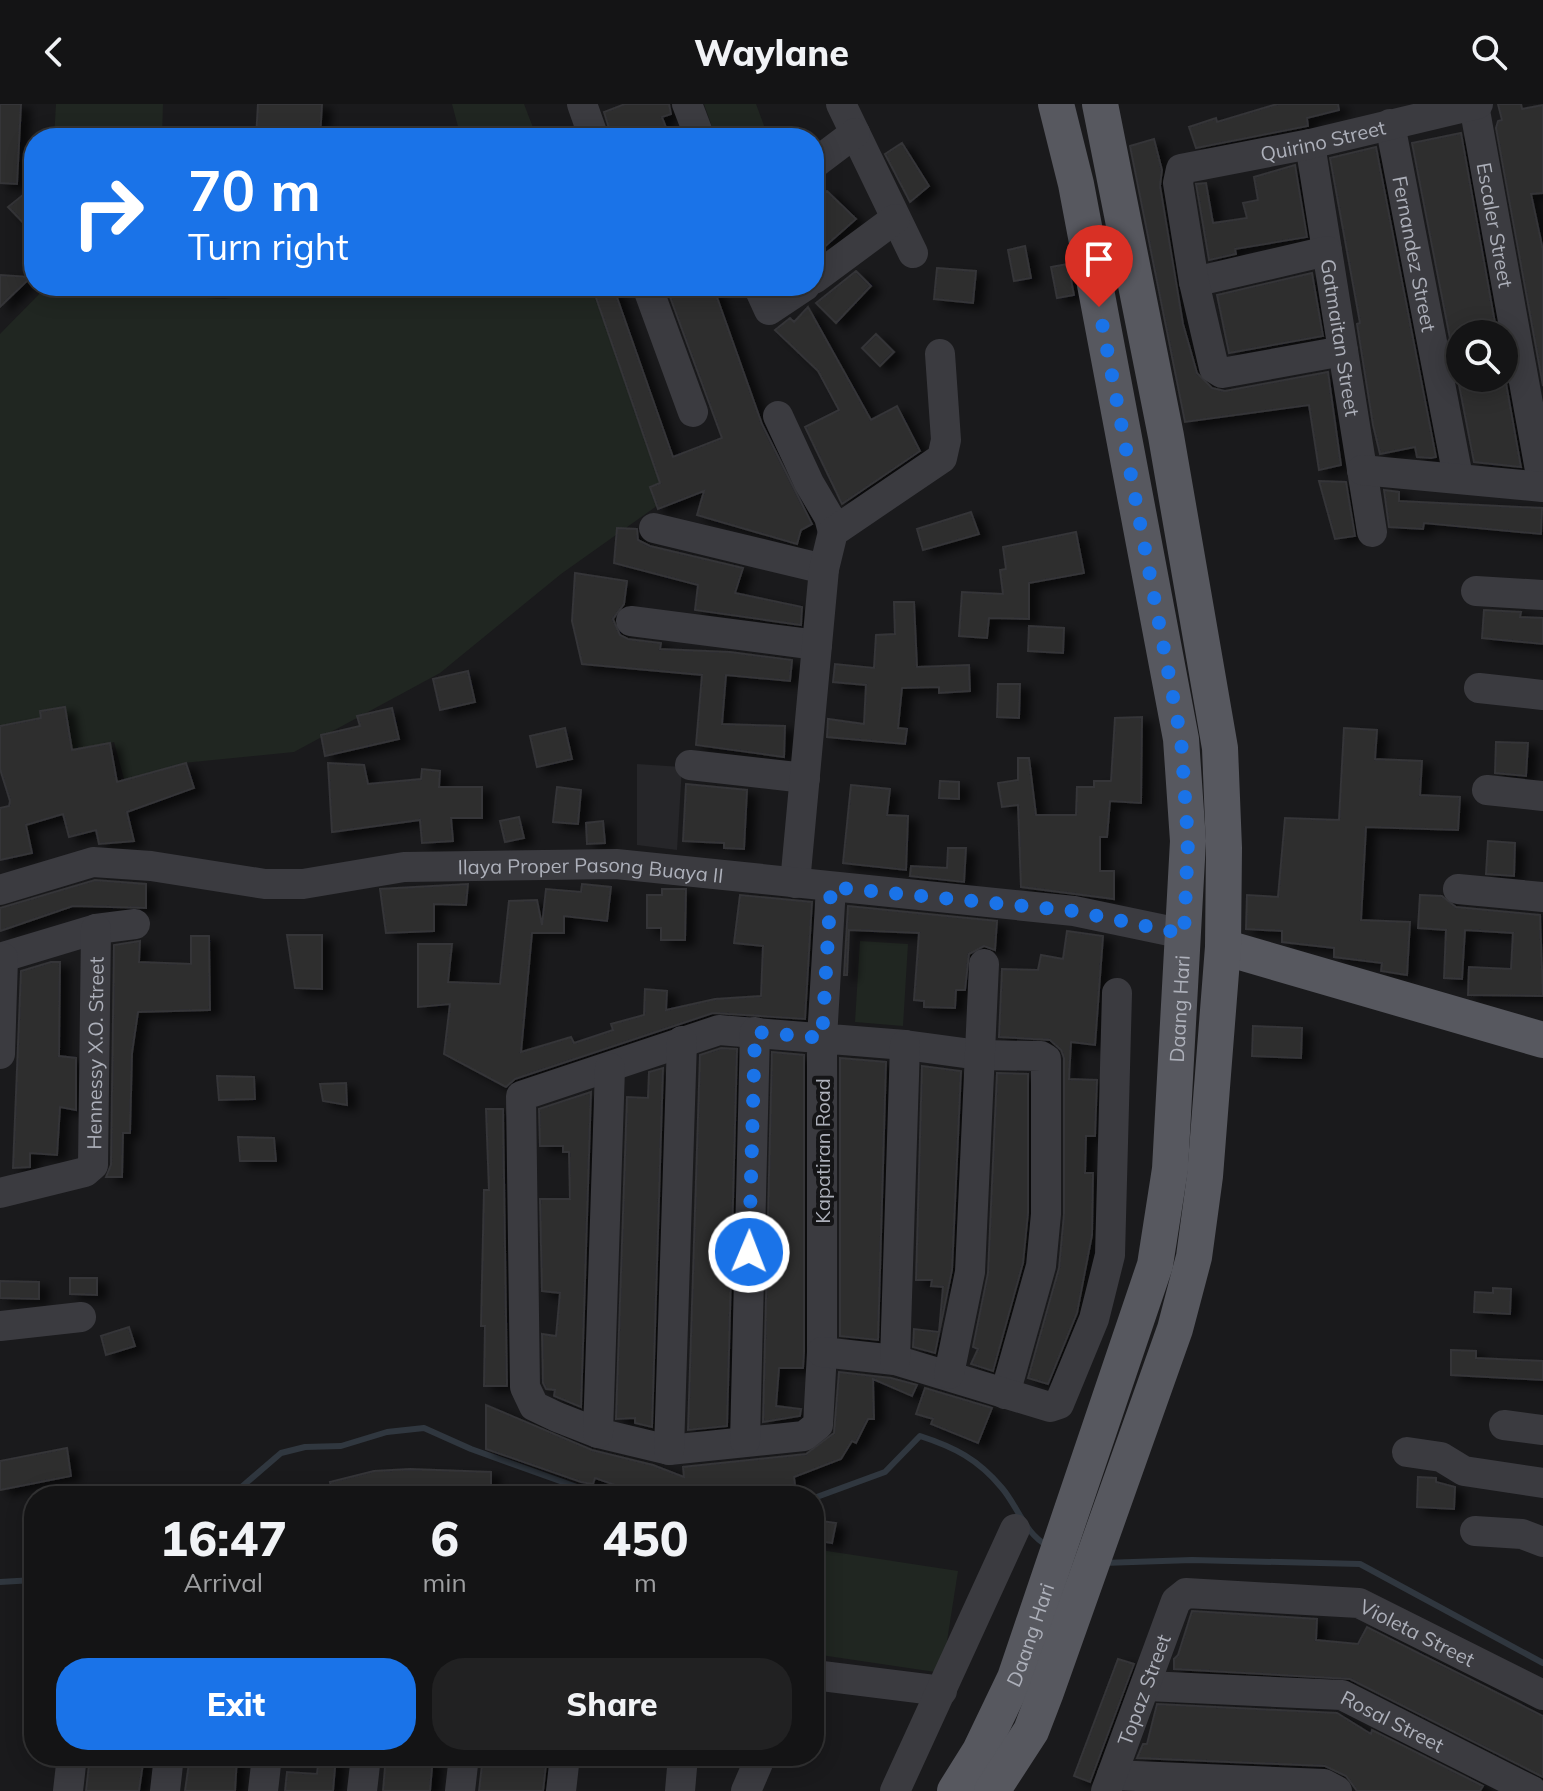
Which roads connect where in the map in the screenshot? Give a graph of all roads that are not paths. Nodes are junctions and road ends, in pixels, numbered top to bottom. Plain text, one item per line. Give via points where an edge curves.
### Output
1 (582, 104) edge
2 (687, 104) edge
3 (841, 104) edge
4 (1056, 104) edge
5 (1100, 104) edge
6 (1476, 105) edge
7 (1390, 124) junction
8 (590, 128) edge
9 (696, 128) edge
10 (855, 133) junction
11 (1310, 144) junction
12 (824, 156) edge
13 (895, 219) junction
14 (1327, 251) junction
15 (913, 253) dead end
16 (824, 272) edge
17 (1194, 282) junction
18 (651, 296) edge
19 (763, 296) edge
20 (790, 296) edge
21 (1343, 351) junction
22 (940, 354) dead end
23 (693, 412) dead end
24 (778, 416) dead end
25 (1362, 470) junction
26 (1458, 477) junction
27 (1543, 487) edge
28 (654, 528) dead end
29 (833, 532) junction
30 (1372, 532) dead end
31 (824, 569) junction
32 (1476, 591) dead end
33 (1543, 595) edge
34 (631, 621) dead end
35 (817, 645) junction
36 (1479, 688) dead end
37 (1543, 695) edge
38 (690, 765) dead end
39 (805, 778) junction
40 (1487, 790) dead end
41 (1543, 796) edge
42 (795, 883) junction
43 (831, 887) junction
44 (1458, 889) dead end
45 (0, 890) edge
46 (1543, 897) edge
47 (135, 924) dead end
48 (96, 929) junction
49 (1184, 934) junction
50 (1223, 947) junction
51 (2, 958) edge
52 (984, 964) dead end
53 (1117, 993) dead end
54 (755, 1032) junction
55 (822, 1038) junction
56 (1543, 1040) edge
57 (682, 1041) junction
58 (905, 1045) junction
59 (0, 1054) edge
60 (979, 1055) junction
61 (610, 1068) junction
62 (0, 1193) edge
63 (81, 1317) dead end
64 (0, 1326) edge
65 (822, 1352) junction
66 (895, 1360) junction
67 (949, 1374) junction
68 (1005, 1394) junction
69 (1504, 1425) dead end
70 (1543, 1430) edge
71 (598, 1433) junction
72 (745, 1441) junction
73 (669, 1450) junction
74 (1407, 1452) dead end
75 (1543, 1483) edge
76 (1015, 1529) dead end
77 (1475, 1531) dead end
78 (1543, 1542) edge
79 (1186, 1593) joint
80 (824, 1676) edge
81 (1147, 1686) junction
82 (942, 1691) junction
83 (1543, 1695) edge
84 (71, 1766) edge
85 (168, 1766) edge
86 (266, 1766) edge
87 (365, 1766) edge
88 (463, 1766) edge
89 (564, 1766) edge
90 (682, 1766) edge
91 (757, 1766) edge
92 (1109, 1783) edge
93 (68, 1791) edge
94 (165, 1791) edge
95 (263, 1791) edge
96 (362, 1791) edge
97 (460, 1791) edge
98 (561, 1791) edge
99 (680, 1791) edge
100 (746, 1791) edge
101 (895, 1791) edge
102 (955, 1791) edge
103 (992, 1791) edge
104 (1337, 1791) edge
105 (1532, 1791) edge

1 - 8 street
2 - 9 street
3 - 10 street
4 - 49 main road, Daang Hari via 1079,200 1181,739 1188,841
5 - 50 main road, Daang Hari via 1166,436 1220,748
6 - 7 street, Quirino Street
6 - 27 street, Escaler Street
7 - 11 street, Quirino Street
7 - 26 street, Fernandez Street
10 - 12 street
10 - 13 street
11 - 14 street, Gatmaitan Street
11 - 17 street, Quirino Street via 1181,169 1178,183
13 - 15 street
13 - 16 street
14 - 17 street
14 - 21 street, Gatmaitan Street
17 - 21 street via 1217,372
18 - 23 street
19 - 20 street via 769,310
21 - 25 street, Gatmaitan Street
22 - 29 street via 946,440 942,458
24 - 29 street
25 - 26 street
25 - 30 street, Gatmaitan Street
26 - 27 street
28 - 31 street
29 - 31 street
31 - 35 street
32 - 33 street
34 - 35 street
35 - 39 street
36 - 37 street
38 - 39 street
39 - 42 street
40 - 41 street
42 - 43 street, Ilaya Proper Pasong Buaya II
42 - 45 street, Ilaya Proper Pasong Buaya II via 616,864 513,863 404,867 303,884 265,884 93,862
43 - 49 street, Ilaya Proper Pasong Buaya II via 1074,911
43 - 55 street, Kapatiran Road
44 - 46 street
47 - 48 street
48 - 51 street
48 - 62 street, Hennessy X.O. Street via 94,1160 85,1172
49 - 102 main road, Daang Hari via 1165,1217 1155,1265 999,1714
50 - 56 main road
50 - 103 main road, Daang Hari via 1205,1176 1194,1257 1175,1329 1031,1731
51 - 59 street
52 - 60 street
53 - 68 street via 1110,1255 1103,1292 1059,1404 1050,1407
54 - 55 street
54 - 57 street via 719,1030
54 - 72 street
55 - 58 street
55 - 65 street, Kapatiran Road
57 - 61 street
57 - 73 street
58 - 60 street
58 - 66 street
60 - 67 street via 970,1272
60 - 68 street via 1041,1056 1047,1063 1041,1266
61 - 71 street
61 - 71 street via 529,1091 519,1102 525,1387 534,1406
63 - 64 street
65 - 66 street
65 - 72 street, Kapatiran Road via 818,1425 804,1436
66 - 67 street
67 - 68 street
69 - 70 street
71 - 73 street
72 - 73 street
74 - 75 street via 1441,1457 1464,1471
76 - 82 street
77 - 78 street via 1522,1534
79 - 81 street, Topaz Street via 1176,1601
79 - 83 street, Violeta Street via 1359,1603
80 - 82 street
81 - 92 street, Topaz Street
81 - 105 street, Rosal Street via 1342,1695
82 - 101 street
84 - 93 street
85 - 94 street
86 - 95 street
87 - 96 street
88 - 97 street
89 - 98 street
90 - 99 street
91 - 100 street
92 - 104 street via 1324,1784

